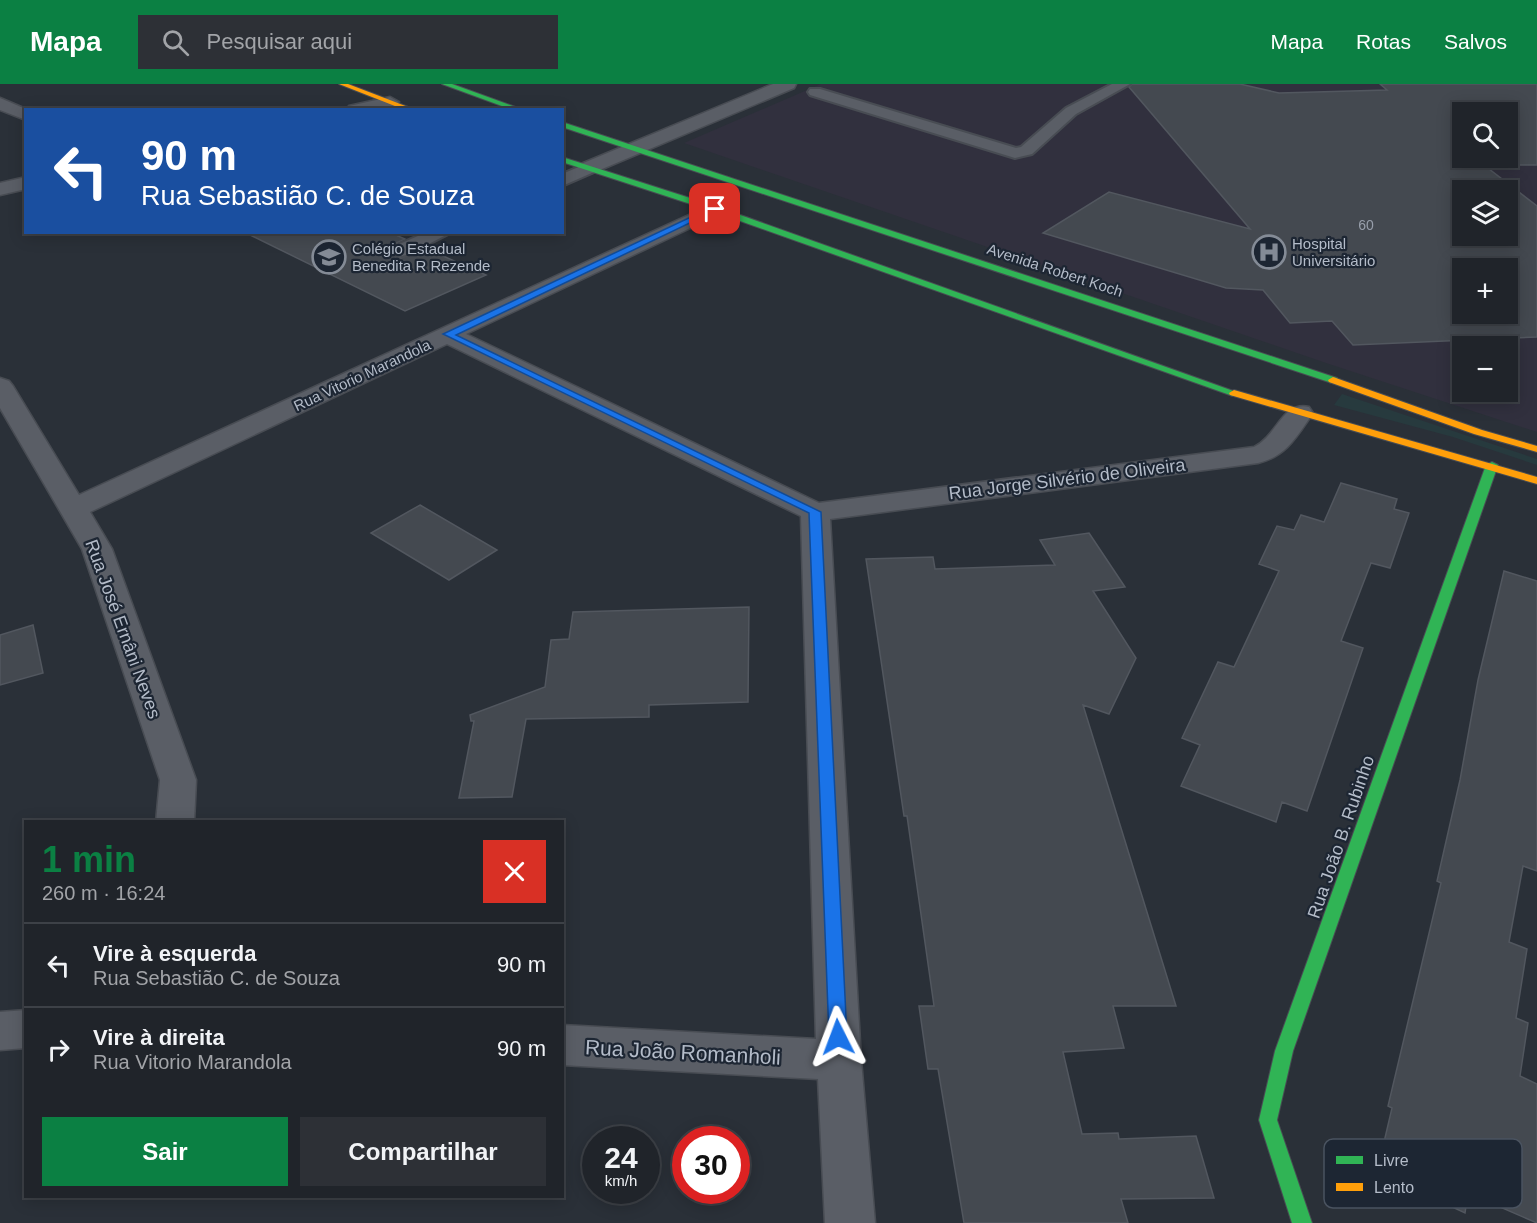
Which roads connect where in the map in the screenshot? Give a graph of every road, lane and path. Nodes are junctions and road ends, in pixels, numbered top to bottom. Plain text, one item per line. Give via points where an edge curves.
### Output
1 (342, 84) edge
2 (445, 84) edge
3 (788, 84) edge
4 (1123, 84) edge
5 (814, 92) dead end
6 (390, 102) junction
7 (0, 103) edge
8 (364, 108) edge
9 (407, 108) edge
10 (515, 108) edge
11 (24, 114) edge
12 (564, 125) edge
13 (636, 148) junction
14 (564, 160) edge
15 (588, 168) junction
16 (564, 180) edge
17 (24, 183) edge
18 (0, 189) edge
19 (715, 209) junction
20 (438, 234) edge
21 (402, 250) dead end
22 (448, 334) junction
23 (1269, 359) junction
24 (0, 386) edge
25 (1235, 393) junction
26 (1299, 407) junction
27 (1537, 449) edge
28 (1492, 465) junction
29 (1537, 481) edge
30 (73, 509) junction
31 (815, 512) junction
32 (175, 820) edge
33 (24, 1029) edge
34 (0, 1031) edge
35 (564, 1045) edge
36 (839, 1060) junction
37 (850, 1223) edge
38 (1302, 1223) edge

1 - 6 main road
2 - 10 main road
3 - 13 street
4 - 5 lane via 1071,111 1026,151 1015,153
6 - 8 street
6 - 9 main road
7 - 11 street
12 - 13 main road, Avenida Robert Koch
13 - 15 street
13 - 23 main road, Avenida Robert Koch
14 - 15 main road
15 - 16 lane
15 - 19 main road
17 - 18 street
19 - 22 street, Rua Vitorio Marandola
19 - 25 main road
20 - 21 lane
22 - 30 street, Rua Vitorio Marandola
22 - 31 street
23 - 25 main road
23 - 27 main road, Avenida Robert Koch via 1310,376
24 - 30 street, Rua José Ernâni Neves
25 - 26 main road
26 - 28 main road
26 - 31 street, Rua Jorge Silvério de Oliveira via 1268,453
28 - 29 main road
28 - 38 main road, Rua João B. Rubinho via 1284,1051 1268,1120
30 - 32 street, Rua José Ernâni Neves via 97,549 178,780
31 - 36 street
33 - 34 street
35 - 36 street, Rua João Romanholi
36 - 37 street

